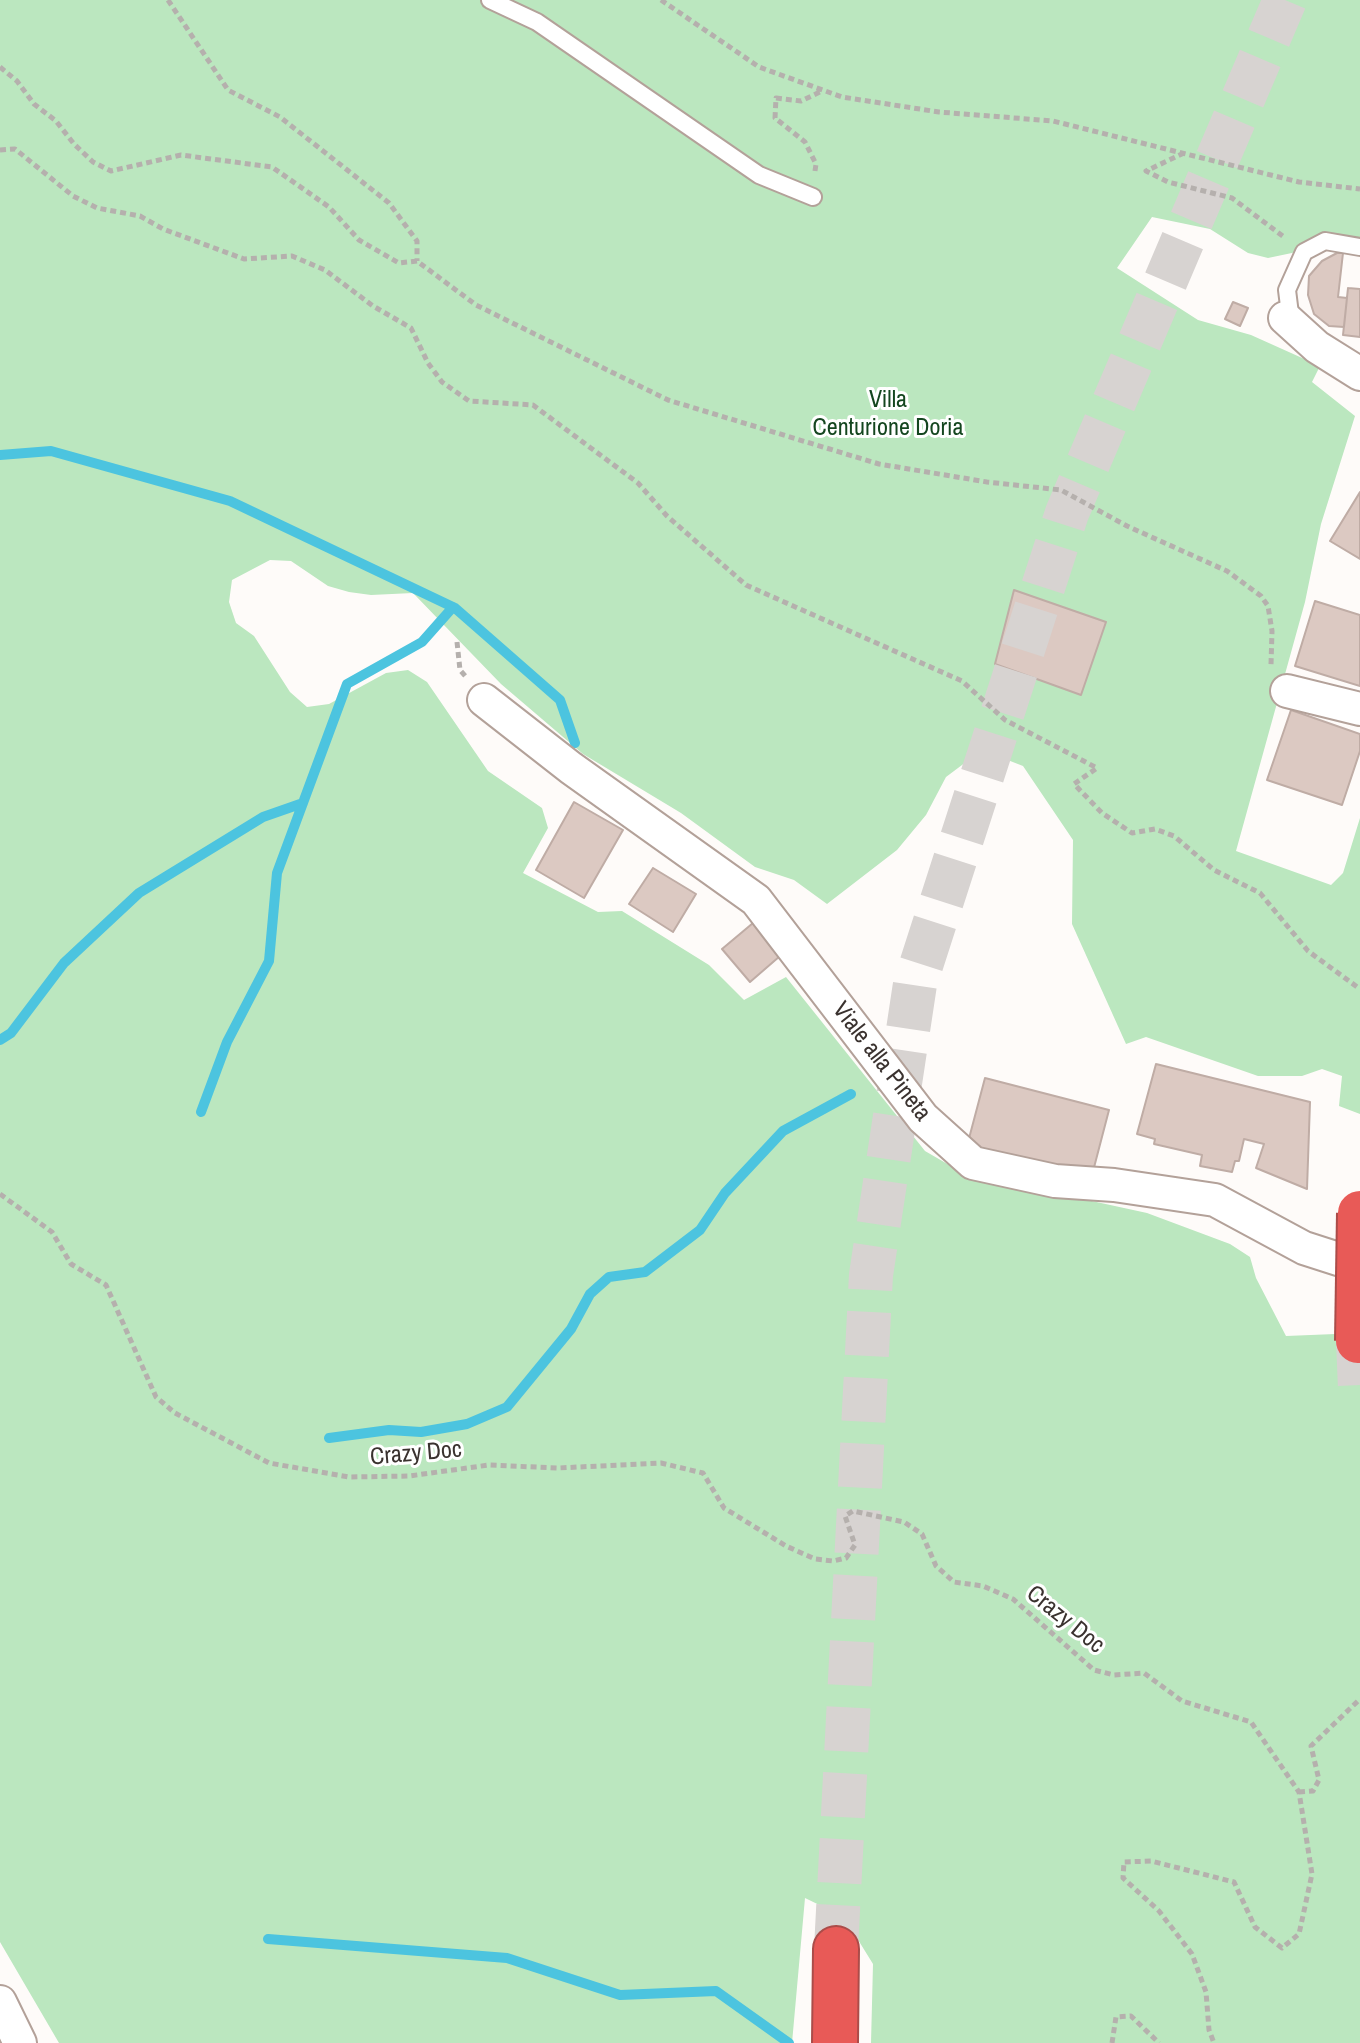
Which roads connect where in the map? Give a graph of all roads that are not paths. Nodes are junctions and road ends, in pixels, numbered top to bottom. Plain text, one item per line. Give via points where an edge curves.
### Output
1 (490, 0) edge
2 (813, 197) road end
3 (1360, 247) edge
4 (1288, 321) joint
5 (1360, 374) edge
6 (1287, 691) road end
7 (484, 700) dead end
8 (1360, 709) edge
9 (1360, 1213) edge
10 (1360, 1266) edge
11 (1358, 1341) edge
12 (836, 1949) tunnel mouth
13 (0, 2002) edge
14 (20, 2043) edge
15 (835, 2043) edge

1 - 2 lane via 537,22 759,175
3 - 4 lane via 1325,241 1304,252 1287,290
4 - 5 street
6 - 8 street
7 - 10 street, Viale alla Pineta via 756,900 923,1118 973,1163 1055,1181 1215,1200 1304,1248
9 - 11 highway, bridge
12 - 15 highway
13 - 14 street

